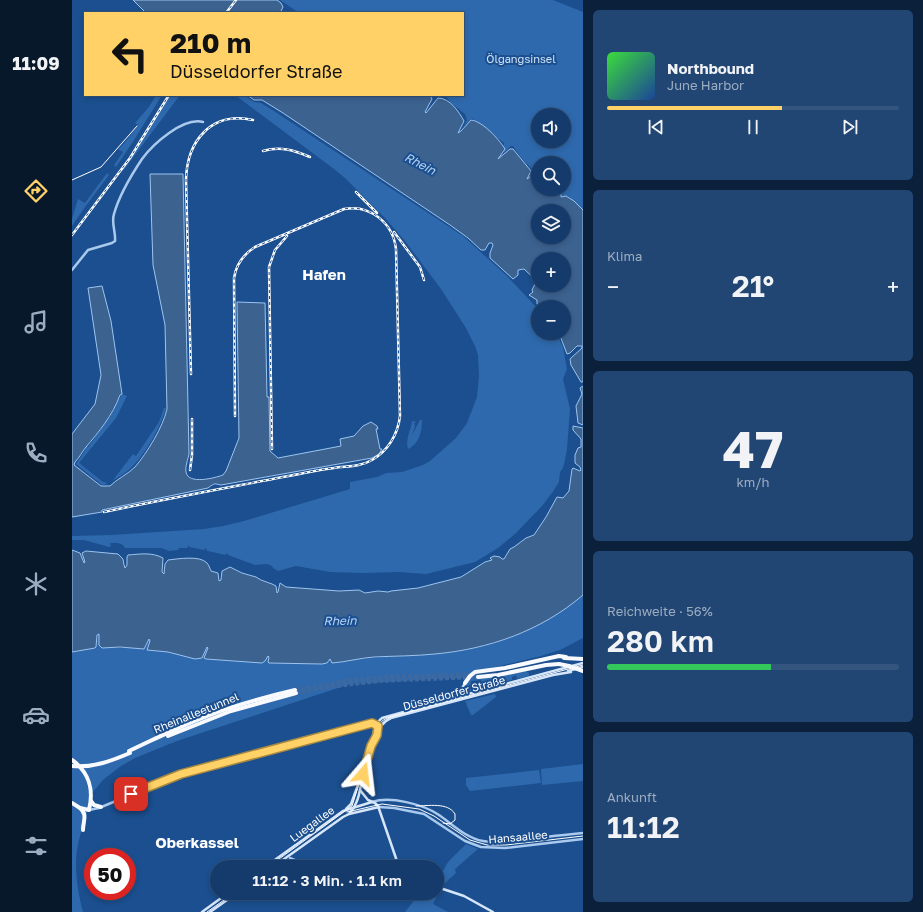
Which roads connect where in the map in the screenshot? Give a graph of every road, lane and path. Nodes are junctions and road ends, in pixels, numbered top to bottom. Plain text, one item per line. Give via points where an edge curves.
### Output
1 (203, 122) dead end
2 (72, 270) edge
3 (567, 657) junction
4 (583, 659) edge
5 (583, 665) edge
6 (583, 671) edge
7 (514, 682) junction
8 (465, 683) joint
9 (517, 685) junction
10 (296, 692) tunnel mouth
11 (416, 708) junction
12 (377, 724) junction
13 (382, 724) junction
14 (377, 735) junction
15 (371, 746) junction
16 (72, 760) edge
17 (72, 765) edge
18 (363, 774) junction
19 (360, 790) junction
20 (382, 800) junction
21 (91, 801) junction
22 (372, 802) junction
23 (72, 803) edge
24 (101, 806) junction
25 (378, 806) junction
26 (356, 807) junction
27 (80, 808) junction
28 (89, 810) junction
29 (343, 811) junction
30 (349, 814) junction
31 (83, 830) dead end
32 (465, 833) junction
33 (583, 833) edge
34 (458, 836) junction
35 (583, 839) edge
36 (293, 853) junction
37 (288, 858) junction
38 (294, 859) junction
39 (275, 860) edge
40 (285, 860) edge
41 (298, 860) edge
42 (397, 860) edge
43 (444, 889) edge
44 (218, 900) edge
45 (227, 900) edge
46 (202, 912) edge
47 (210, 912) edge
48 (493, 912) edge

1 - 2 street via 188,122 177,128 143,158 114,211 114,242 89,250
3 - 4 highway
3 - 6 highway, bridge via 478,675 498,675 559,664
3 - 8 highway via 553,657 480,671 470,676
5 - 7 main road
5 - 9 main road via 571,671
7 - 9 main road, Düsseldorfer Straße
7 - 11 main road, Düsseldorfer Straße
8 - 11 main road, Düsseldorfer Straße via 455,695
9 - 13 main road, Düsseldorfer Straße via 391,718
10 - 17 highway, Rheinalleetunnel, bridge via 245,703 207,716 130,752 102,761
11 - 12 main road, Düsseldorfer Straße via 384,718
12 - 13 main road
12 - 14 main road
12 - 15 main road
12 - 24 street, Düsseldorfer Straße via 364,725 181,774
13 - 14 main road
14 - 15 main road
15 - 18 main road
16 - 21 highway via 85,773 91,789
18 - 19 main road
18 - 29 main road via 351,804
19 - 22 main road
19 - 26 main road
20 - 22 street, Hansaallee
20 - 25 street
20 - 32 street, Hansaallee via 400,801 426,808
21 - 24 highway via 94,805
21 - 28 highway
22 - 25 main road
22 - 26 main road, Luegallee
23 - 27 highway
24 - 28 street, Düsseldorfer Straße
25 - 30 main road, Luegallee
25 - 34 street, Hansaallee via 420,813
25 - 42 main road
26 - 29 main road, Luegallee
26 - 30 main road
27 - 28 highway
27 - 31 highway via 86,816
29 - 39 main road, Luegallee
30 - 36 main road, Luegallee
32 - 33 street, Hansaallee via 478,840 495,842
32 - 34 street via 464,837
34 - 35 street, Hansaallee via 476,846 488,848
36 - 37 main road, Luegallee
36 - 38 street
37 - 38 street
37 - 40 main road, Luegallee
38 - 41 street
43 - 48 main road via 464,896
44 - 46 main road
45 - 47 main road

